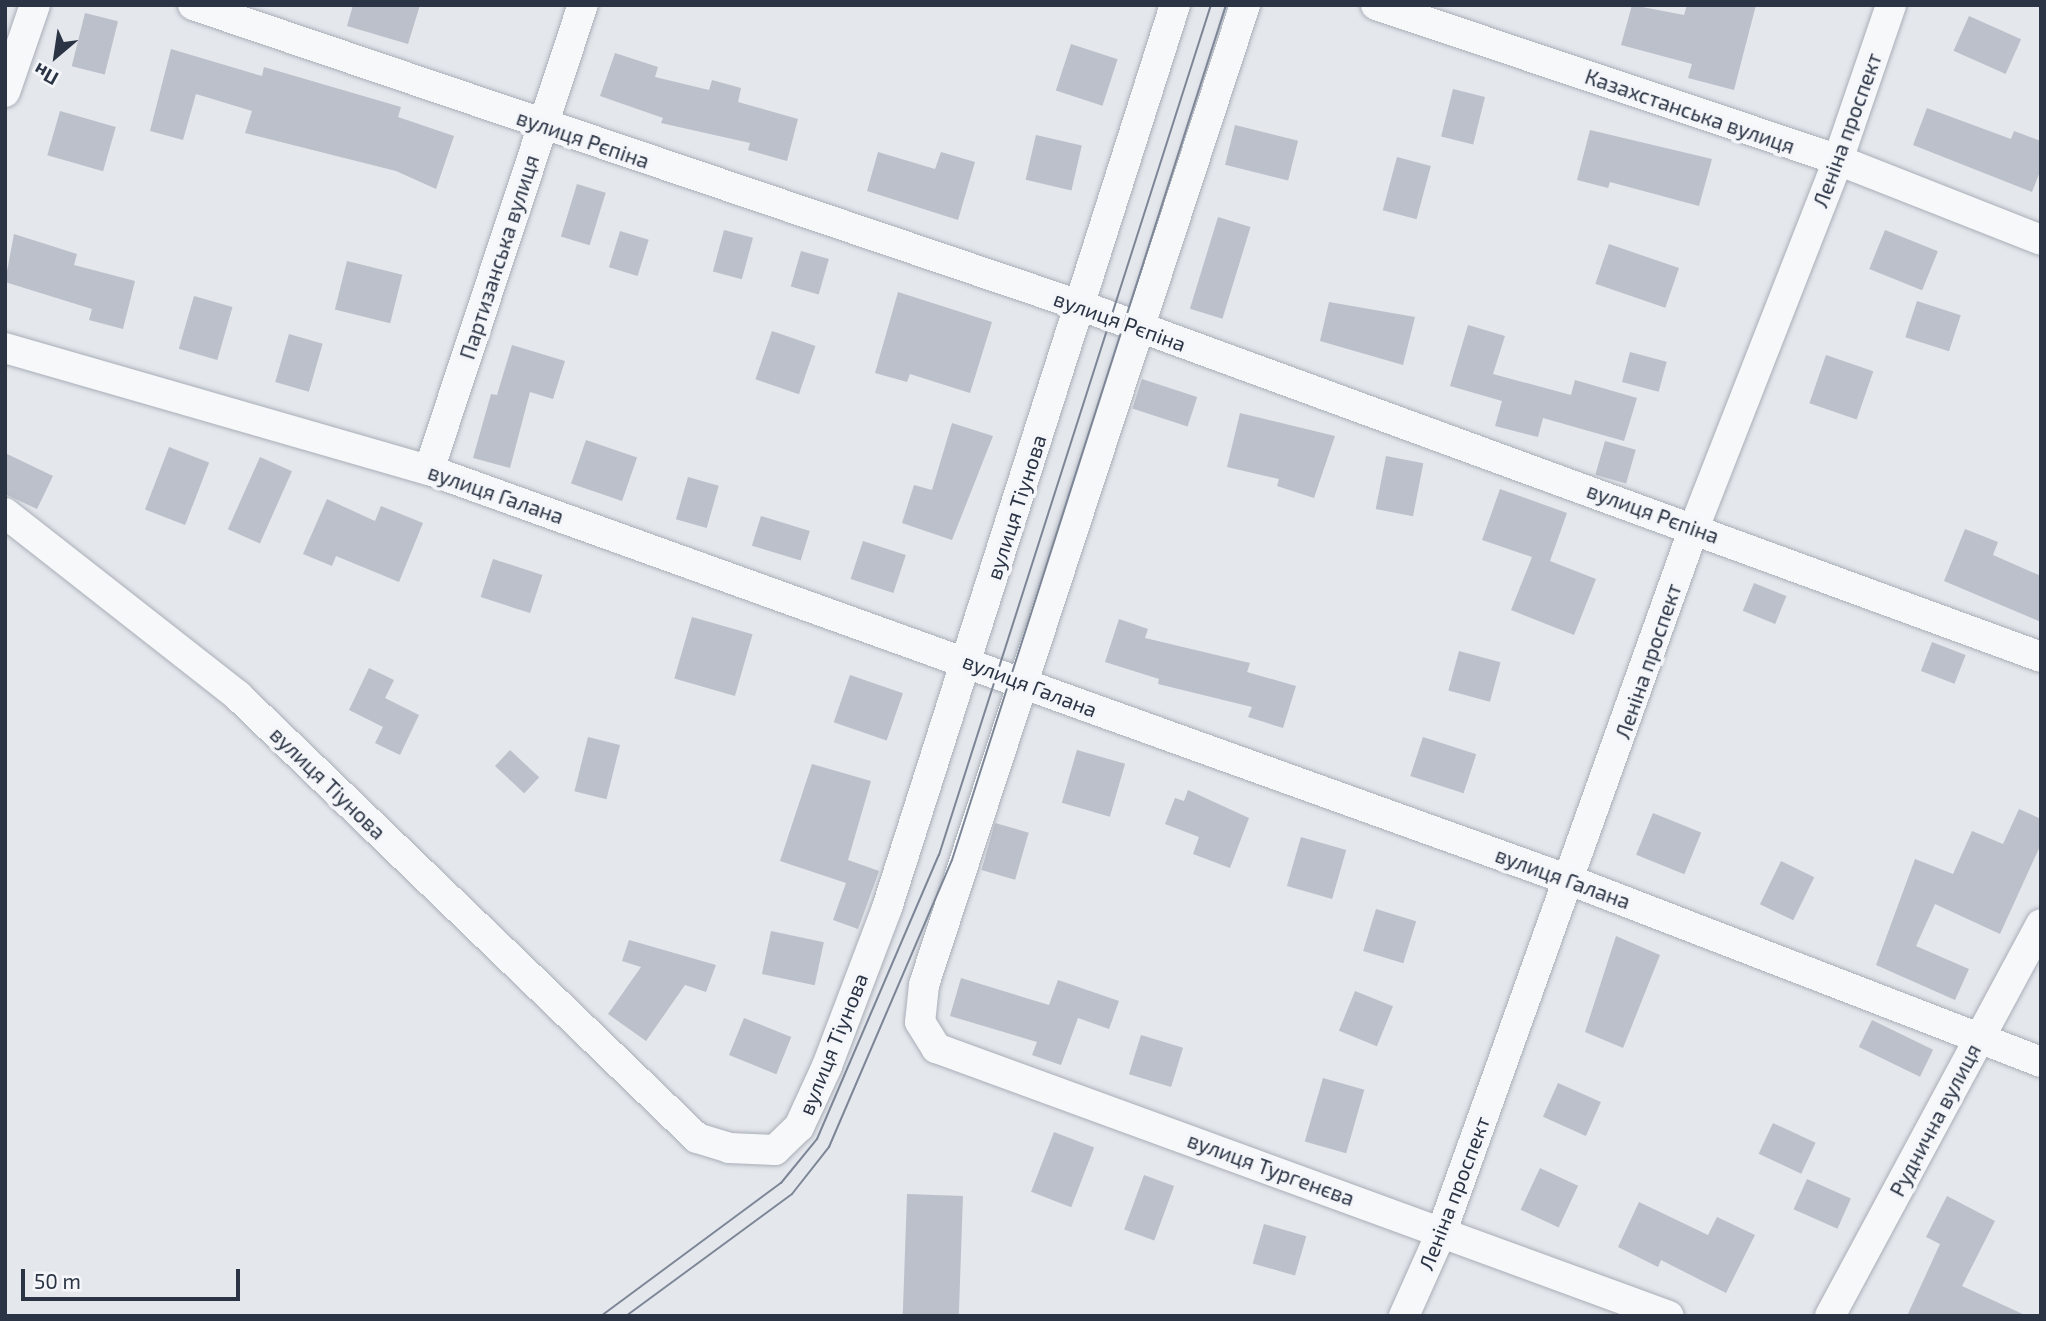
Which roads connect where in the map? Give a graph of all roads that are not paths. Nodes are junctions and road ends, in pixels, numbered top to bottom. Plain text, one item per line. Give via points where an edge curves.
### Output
1 (35, 5) edge
2 (193, 5) edge
3 (583, 5) edge
4 (1175, 5) edge
5 (1245, 5) edge
6 (1376, 5) edge
7 (1891, 5) edge
8 (5, 92) edge
9 (542, 125) junction
10 (1838, 160) junction
11 (2041, 240) edge
12 (1082, 306) junction
13 (1139, 329) junction
14 (5, 348) edge
15 (429, 470) junction
16 (5, 513) edge
17 (1694, 528) junction
18 (2041, 657) edge
19 (966, 661) junction
20 (1026, 685) junction
21 (1572, 881) junction
22 (2041, 924) edge
23 (1981, 1036) junction
24 (2041, 1062) edge
25 (1442, 1231) junction
26 (1404, 1316) edge
27 (1669, 1316) edge
28 (1830, 1316) edge

1 - 8 street
2 - 9 street, вулиця Рєпіна
3 - 9 street, Партизанська вулиця
4 - 12 street, вулиця Тіунова
5 - 13 street
6 - 10 street, Казахстанська вулиця
7 - 10 street, Леніна проспект
9 - 12 street, вулиця Рєпіна
9 - 15 street, Партизанська вулиця
10 - 11 street, Казахстанська вулиця
10 - 17 street, Леніна проспект
12 - 13 street, вулиця Рєпіна
12 - 19 street, вулиця Тіунова
13 - 17 street, вулиця Рєпіна
13 - 20 street
14 - 15 street, вулиця Галана
15 - 19 street, вулиця Галана
16 - 19 street, вулиця Тіунова via 237,696 697,1138 729,1148 775,1150 799,1127 887,908
17 - 18 street, вулиця Рєпіна
17 - 21 street, Леніна проспект
19 - 20 street, вулиця Галана
20 - 21 street, вулиця Галана
20 - 25 street, вулиця Тургенєва via 924,985 920,1022 936,1048
21 - 23 street, вулиця Галана
21 - 25 street, Леніна проспект
22 - 23 street, Руднична вулиця
23 - 24 street, вулиця Галана
23 - 28 street, Руднична вулиця
25 - 26 street, Леніна проспект
25 - 27 street, вулиця Тургенєва

